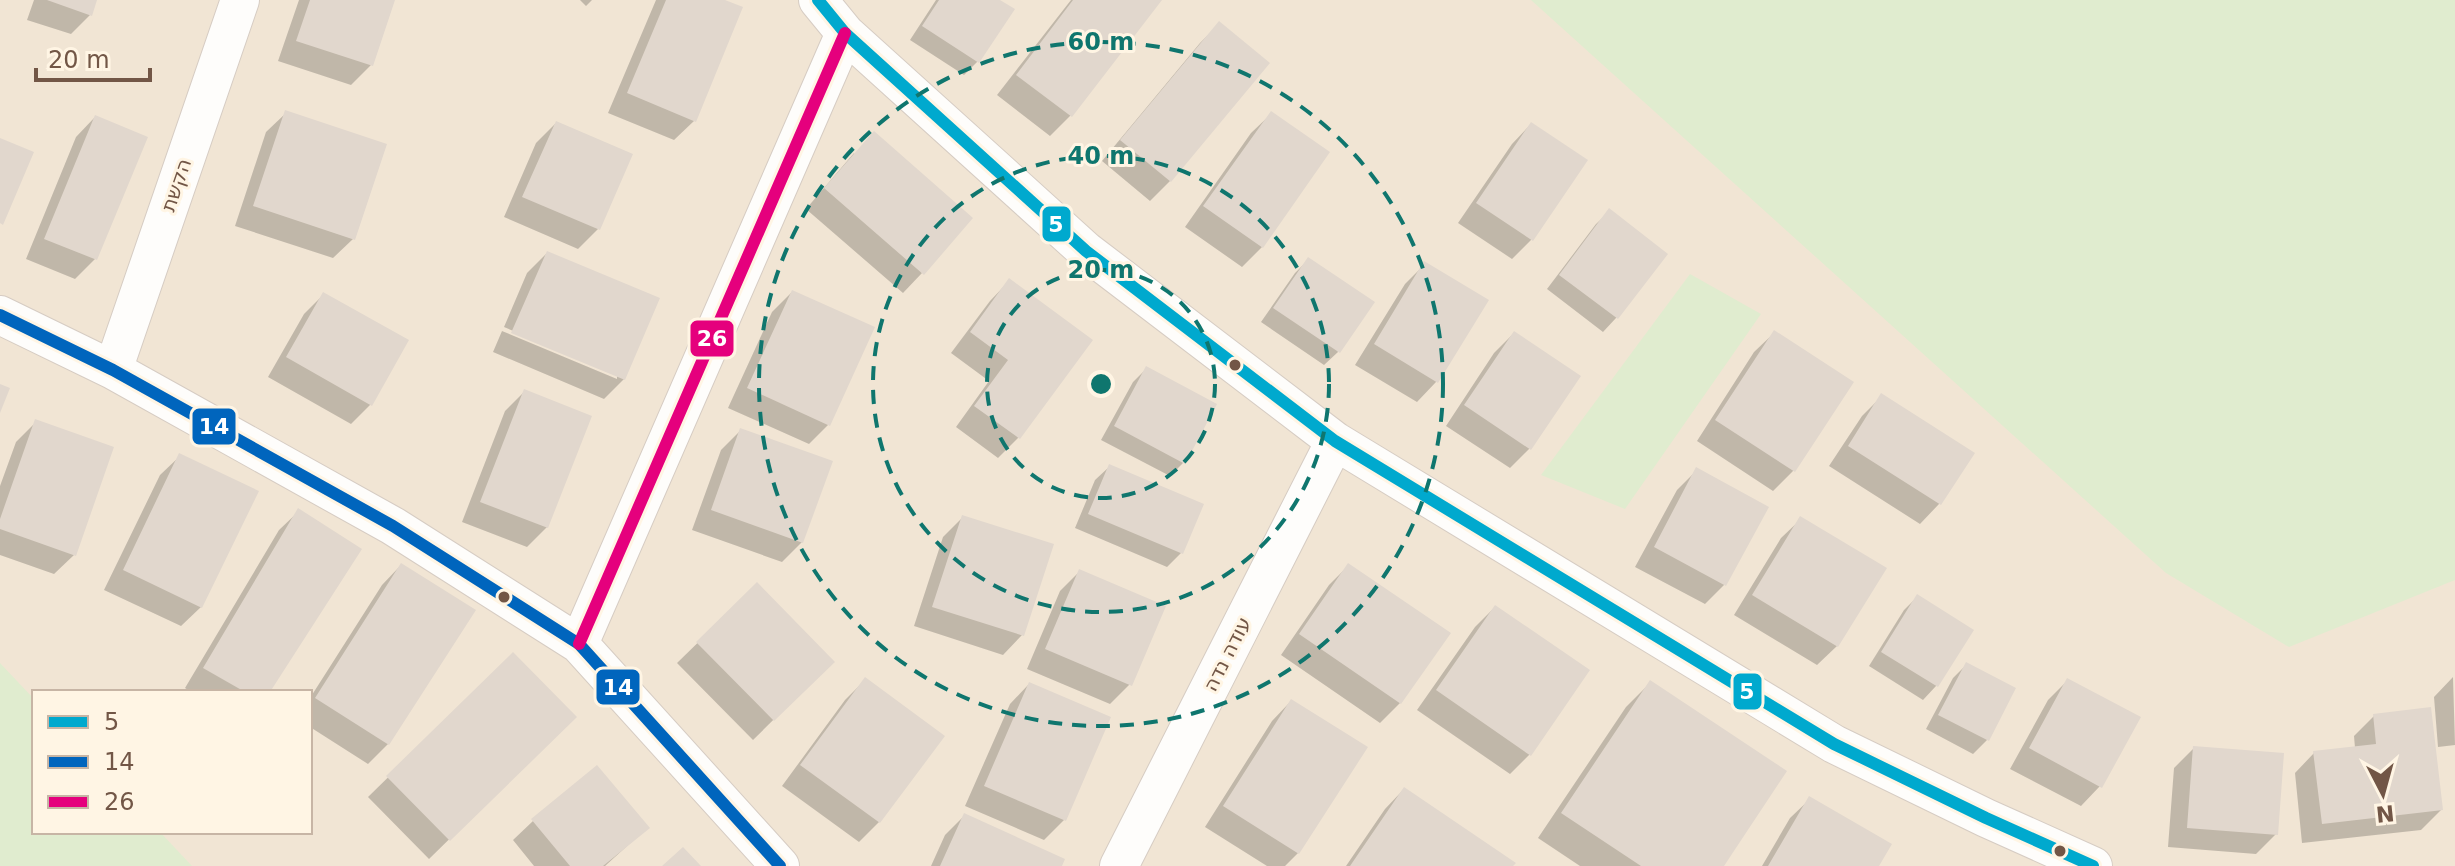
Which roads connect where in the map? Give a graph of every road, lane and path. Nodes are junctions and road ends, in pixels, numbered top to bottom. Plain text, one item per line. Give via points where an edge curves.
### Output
1 (240, 0) edge
2 (818, 0) edge
3 (845, 33) junction
4 (0, 315) edge
5 (113, 370) junction
6 (1335, 441) junction
7 (579, 644) junction
8 (780, 866) edge
9 (1120, 866) edge
10 (2093, 866) edge

1 - 5 street, הקשת
2 - 3 street
3 - 6 street via 1086,251
3 - 7 street
4 - 5 street
5 - 7 street via 393,526
6 - 9 street, עודה נדה
6 - 10 street via 1834,744
7 - 8 street

